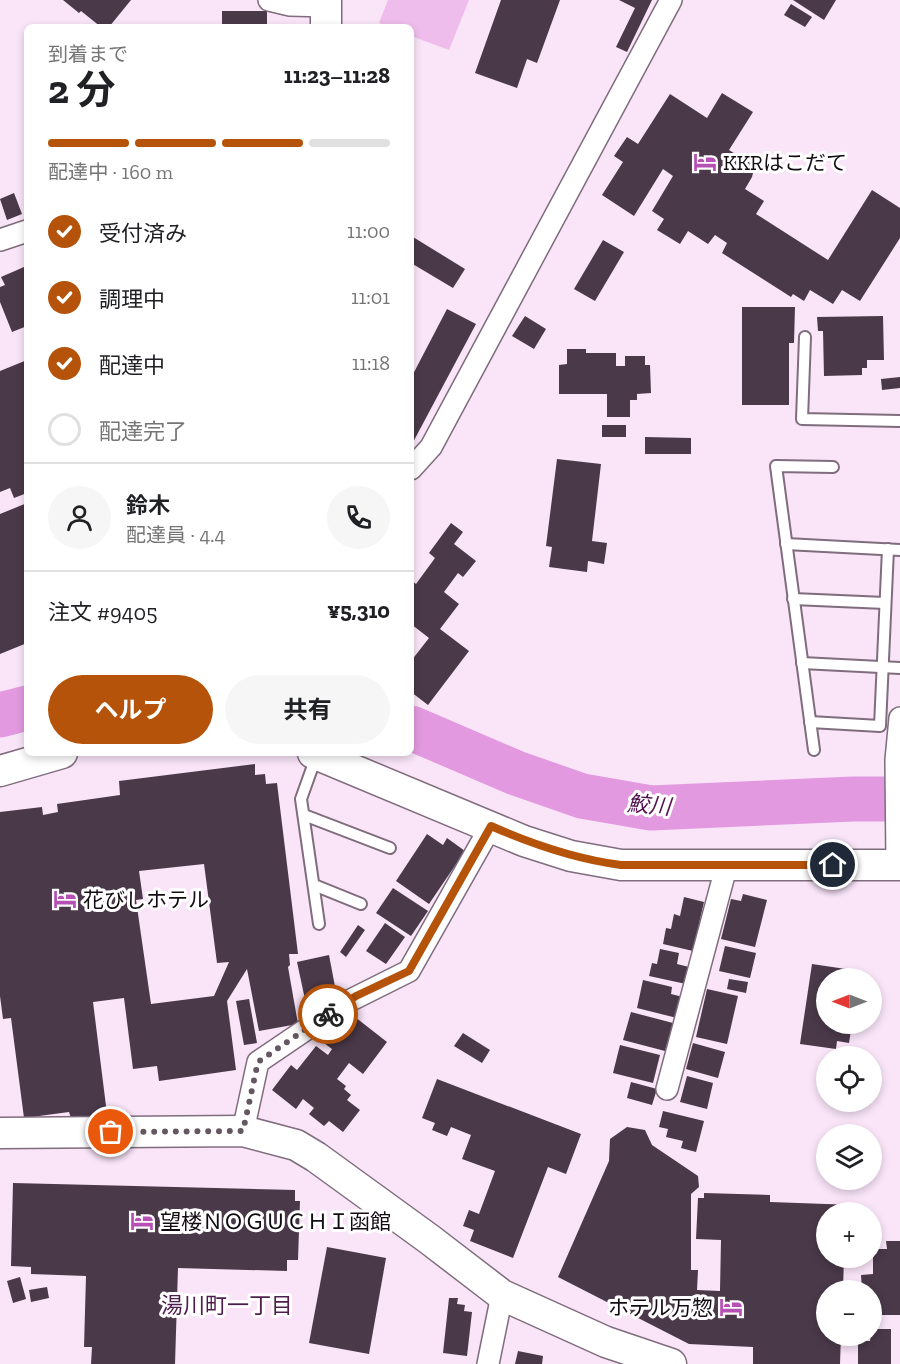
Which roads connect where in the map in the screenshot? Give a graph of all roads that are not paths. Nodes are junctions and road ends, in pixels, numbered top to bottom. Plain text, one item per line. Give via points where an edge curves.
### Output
1 (270, 0) edge
2 (671, 0) edge
3 (326, 11) edge
4 (24, 232) edge
5 (0, 240) edge
6 (805, 337) dead end
7 (900, 421) edge
8 (414, 466) edge
9 (834, 467) dead end
10 (786, 544) junction
11 (894, 549) edge
12 (793, 599) junction
13 (885, 603) junction
14 (802, 663) junction
15 (882, 667) junction
16 (900, 668) edge
17 (900, 718) edge
18 (810, 722) junction
19 (814, 750) dead end
20 (51, 756) edge
21 (314, 756) edge
22 (320, 756) edge
23 (0, 771) edge
24 (304, 815) junction
25 (491, 826) junction
26 (390, 848) dead end
27 (898, 856) edge
28 (727, 864) junction
29 (314, 885) junction
30 (361, 904) dead end
31 (319, 924) dead end
32 (667, 1089) dead end
33 (243, 1131) junction
34 (0, 1133) edge
35 (502, 1295) junction
36 (488, 1364) edge
37 (671, 1364) edge

1 - 3 street
2 - 8 street via 431,447
4 - 5 street
6 - 7 lane via 802,419
9 - 10 lane via 776,466
10 - 11 lane
10 - 12 lane
11 - 13 lane
12 - 13 lane
12 - 14 lane
13 - 15 lane
14 - 15 lane
14 - 18 lane
15 - 16 lane
15 - 18 lane via 880,726
17 - 27 street via 896,768
18 - 19 lane
20 - 23 street
21 - 24 lane via 301,799
22 - 25 street
24 - 26 lane
24 - 29 lane
25 - 28 street via 591,861 621,865
25 - 33 street via 409,971 345,1003 258,1062
27 - 28 street
28 - 32 street
29 - 30 lane
29 - 31 lane
33 - 34 street
33 - 35 street via 288,1142 316,1157
35 - 36 street
35 - 37 street via 606,1342

